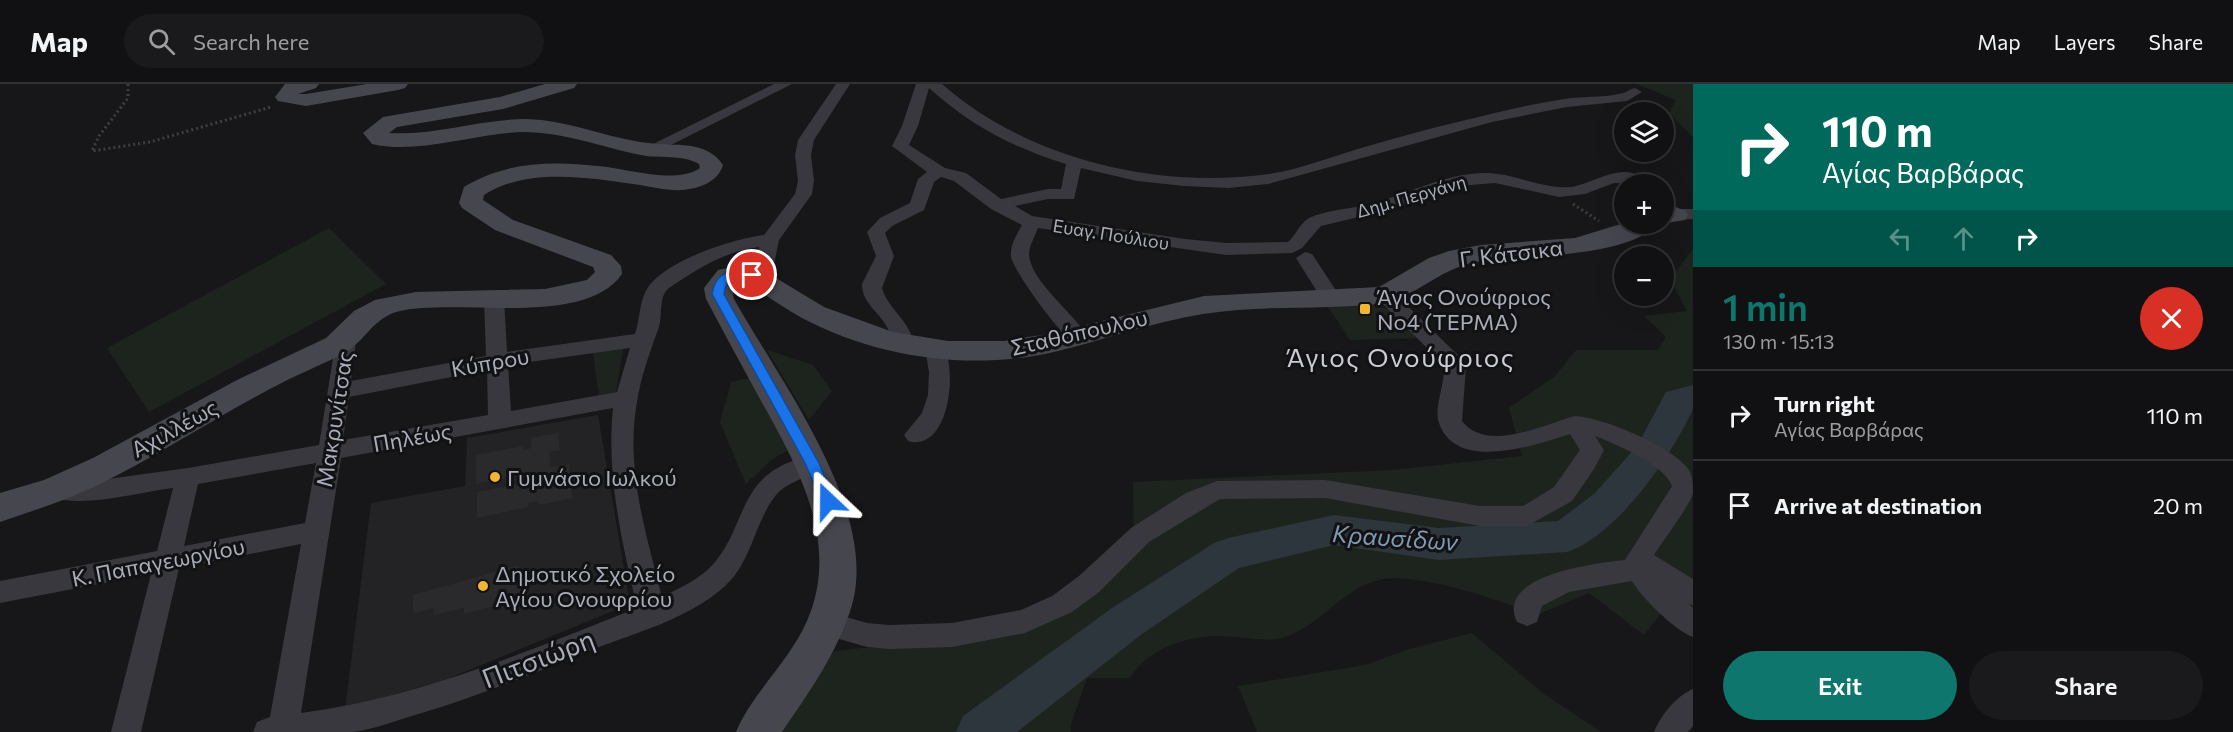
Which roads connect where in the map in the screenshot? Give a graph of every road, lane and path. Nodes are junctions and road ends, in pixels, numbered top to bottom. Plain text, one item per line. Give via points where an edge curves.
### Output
1 (128, 84) edge
2 (309, 84) edge
3 (398, 84) edge
4 (567, 84) edge
5 (785, 84) edge
6 (843, 84) edge
7 (924, 84) edge
8 (933, 84) edge
9 (1635, 92) dead end
10 (292, 100) junction
11 (649, 150) junction
12 (1074, 162) junction
13 (939, 172) junction
14 (1614, 178) edge
15 (1558, 192) junction
16 (997, 205) junction
17 (1614, 220) edge
18 (1032, 222) junction
19 (1615, 234) edge
20 (770, 240) junction
21 (1301, 251) junction
22 (752, 275) junction
23 (1385, 295) junction
24 (1331, 298) junction
25 (494, 299) junction
26 (1077, 335) junction
27 (346, 340) junction
28 (642, 340) junction
29 (901, 342) junction
30 (935, 348) junction
31 (497, 360) junction
32 (339, 391) junction
33 (626, 398) junction
34 (500, 422) junction
35 (1575, 424) junction
36 (916, 435) dead end
37 (330, 452) junction
38 (812, 463) junction
39 (188, 477) junction
40 (54, 490) junction
41 (0, 508) edge
42 (316, 531) junction
43 (169, 561) junction
44 (1638, 564) junction
45 (0, 592) edge
46 (1693, 594) edge
47 (652, 614) junction
48 (1527, 614) dead end
49 (825, 623) junction
50 (1693, 625) edge
51 (1693, 703) edge
52 (275, 731) edge
53 (126, 732) edge
54 (758, 732) edge
55 (1669, 732) edge

1 - 10 path via 128,98 92,151 108,151 184,132
2 - 10 street via 288,91 285,97
3 - 10 street
4 - 11 street via 510,101 391,122 374,133 380,139 395,140 500,126 541,126
5 - 11 street
6 - 20 street via 806,140 803,194
7 - 13 street, Ευαγ. Πούλιου via 901,147
8 - 12 street via 948,101 988,128
9 - 12 street via 1627,97 1552,105 1255,181 1179,179
11 - 25 street, Μακρυνίτσας via 701,155 709,161 710,171 698,180 678,183 603,174 528,172 477,188 470,196 474,207 504,225 608,266 609,274 601,285 586,292 561,297
12 - 16 street via 1068,195 1048,194
13 - 16 street, Ευαγ. Πούλιου via 960,177
13 - 29 street via 926,179 918,206 886,222 876,232 885,256 872,289 877,302 900,330
14 - 15 street, Δημ. Περγάνη via 1576,191
15 - 17 path
15 - 21 street, Δημ. Περγάνη via 1495,178 1454,182 1375,208 1315,222
16 - 18 street, Ευαγ. Πούλιου
18 - 21 street, Ευαγ. Πούλιου via 1209,248
18 - 26 street via 1020,260
19 - 23 street, Γ. Κάτσικα via 1584,244 1455,258
20 - 22 street via 766,262
20 - 28 street via 717,250 662,284 653,295 652,316
21 - 24 street
22 - 29 street, Σταθόπουλου via 823,317
22 - 38 street via 727,276 720,282 718,294
23 - 24 street, Σταθόπουλου
23 - 35 street via 1453,361 1449,419 1461,435 1478,443 1497,444
24 - 26 street, Σταθόπουλου via 1206,305 1148,315
25 - 27 street, Μακρυνίτσας via 422,299 394,304 362,320
25 - 31 street
26 - 30 street, Σταθόπουλου via 1009,350
27 - 32 street, Μακρυνίτσας
27 - 40 street, Αχιλλέως via 279,371
28 - 31 street, Κύπρου
28 - 33 street
29 - 30 street, Σταθόπουλου
30 - 36 street via 941,367 938,406
31 - 32 street, Κύπρου
31 - 34 street
32 - 37 street, Μακρυνίτσας
33 - 34 street, Πηλέως
33 - 47 street via 620,442 622,489
34 - 37 street, Πηλέως
35 - 44 street via 1598,426 1624,440 1677,472 1685,487
35 - 49 street via 1592,450 1586,464 1563,494 1527,516 1480,516 1325,489 1217,490 1140,535 1062,604 1025,621 952,634 889,637
37 - 39 street, Πηλέως
37 - 42 street, Μακρυνίτσας
38 - 47 street, Πιτσιώρη via 781,477 764,492 722,572
38 - 49 street via 828,501 839,553 838,586
39 - 40 street, Πηλέως via 93,490
39 - 43 street
40 - 41 street, Αχιλλέως
42 - 43 street, Κ. Παπαγεωργίου
42 - 52 street, Μακρυνίτσας
43 - 45 street, Κ. Παπαγεωργίου
43 - 53 street
44 - 46 street via 1665,573
44 - 48 street via 1550,587 1529,600
44 - 50 street via 1647,583
47 - 52 street, Πιτσιώρη via 418,702 349,720
49 - 54 street
51 - 55 street

